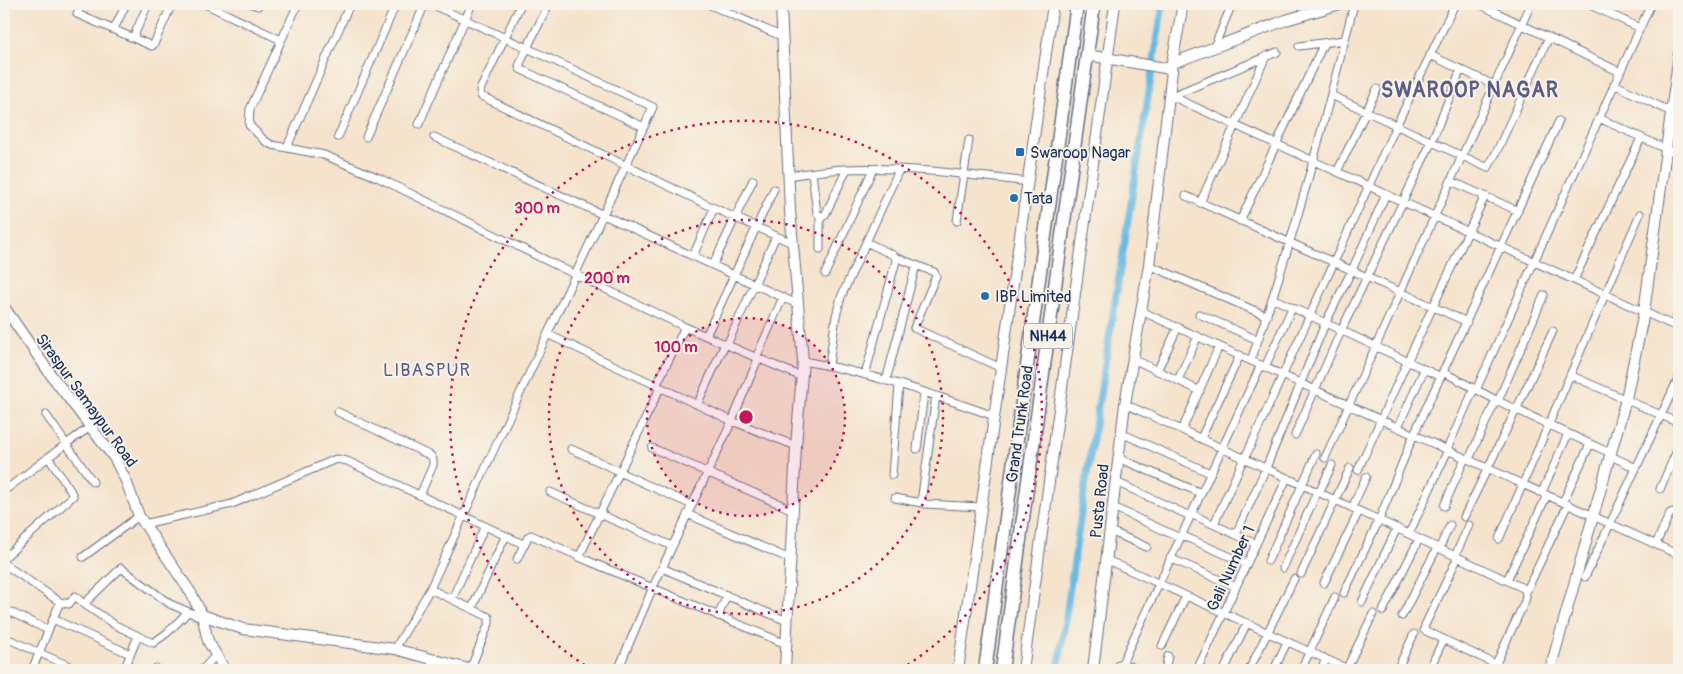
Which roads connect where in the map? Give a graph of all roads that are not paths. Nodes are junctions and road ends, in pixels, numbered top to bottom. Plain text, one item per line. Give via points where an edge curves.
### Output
1 (82, 4) edge
2 (126, 4) edge
3 (148, 4) edge
4 (172, 4) edge
5 (205, 4) edge
6 (298, 4) edge
7 (350, 4) edge
8 (396, 4) edge
9 (425, 4) edge
10 (431, 4) edge
11 (472, 4) edge
12 (521, 4) edge
13 (549, 4) edge
14 (708, 4) edge
15 (781, 4) edge
16 (1053, 4) edge
17 (1077, 4) edge
18 (1094, 4) edge
19 (1115, 4) edge
20 (1183, 4) edge
21 (1232, 4) edge
22 (1340, 4) edge
23 (1354, 4) edge
24 (1455, 4) edge
25 (1479, 4) edge
26 (1531, 4) edge
27 (1588, 4) edge
28 (1651, 4) edge
29 (465, 20) junction
30 (1522, 25) junction
31 (1640, 28) junction
32 (114, 29) junction
33 (782, 37) junction
34 (1549, 37) junction
35 (133, 38) junction
36 (505, 38) junction
37 (281, 40) junction
38 (1345, 40) junction
39 (1324, 43) junction
40 (1299, 46) dead end
41 (1214, 47) junction
42 (527, 48) junction
43 (1277, 52) dead end
44 (1679, 54) edge
45 (1087, 55) junction
46 (1430, 55) junction
47 (1266, 56) junction
48 (1108, 59) junction
49 (1169, 67) junction
50 (1461, 69) junction
51 (1620, 72) junction
52 (1614, 84) junction
53 (1494, 85) junction
54 (1377, 89) dead end
55 (1170, 95) junction
56 (1331, 95) junction
57 (1366, 112) junction
58 (1671, 112) junction
59 (1599, 118) junction
60 (1559, 121) dead end
61 (419, 124) dead end
62 (1234, 125) junction
63 (644, 126) junction
64 (1396, 126) junction
65 (338, 137) dead end
66 (366, 137) dead end
67 (434, 137) dead end
68 (1641, 138) junction
69 (969, 140) dead end
70 (1431, 143) junction
71 (1277, 144) junction
72 (287, 147) junction
73 (1666, 149) junction
74 (1679, 155) edge
75 (1462, 157) junction
76 (1312, 160) junction
77 (625, 165) junction
78 (847, 169) junction
79 (874, 169) junction
80 (899, 170) junction
81 (1337, 172) junction
82 (812, 173) junction
83 (964, 174) junction
84 (788, 176) junction
85 (753, 180) dead end
86 (1451, 181) junction
87 (1029, 182) junction
88 (1368, 186) junction
89 (774, 189) dead end
90 (1386, 194) junction
91 (1186, 196) dead end
92 (1485, 196) junction
93 (1403, 202) junction
94 (1200, 203) junction
95 (714, 208) junction
96 (1518, 211) junction
97 (1640, 214) dead end
98 (602, 215) junction
99 (1434, 216) junction
100 (820, 217) junction
101 (735, 218) junction
102 (957, 221) dead end
103 (1240, 221) junction
104 (756, 227) junction
105 (1468, 232) junction
106 (776, 236) junction
107 (866, 242) junction
108 (792, 243) junction
109 (1289, 244) junction
110 (1501, 247) junction
111 (820, 249) dead end
112 (693, 256) junction
113 (896, 257) junction
114 (1335, 262) junction
115 (1534, 262) junction
116 (713, 265) junction
117 (916, 265) junction
118 (1149, 265) junction
119 (1352, 270) junction
120 (574, 274) junction
121 (825, 274) dead end
122 (733, 275) junction
123 (1367, 277) junction
124 (1574, 280) junction
125 (754, 284) junction
126 (1399, 292) junction
127 (1606, 295) junction
128 (1544, 296) dead end
129 (783, 298) junction
130 (1272, 298) junction
131 (797, 304) junction
132 (1433, 306) junction
133 (4, 307) edge
134 (1292, 308) junction
135 (1141, 311) junction
136 (1644, 312) junction
137 (1679, 312) edge
138 (1199, 314) dead end
139 (1267, 316) junction
140 (1309, 316) junction
141 (1467, 322) junction
142 (1325, 324) junction
143 (685, 327) junction
144 (1178, 327) junction
145 (1676, 327) edge
146 (1341, 331) junction
147 (1553, 331) dead end
148 (547, 334) junction
149 (706, 336) junction
150 (1198, 336) junction
151 (1258, 340) junction
152 (726, 345) junction
153 (1219, 346) junction
154 (1374, 347) junction
155 (1240, 355) junction
156 (757, 359) junction
157 (1133, 359) junction
158 (1251, 360) junction
159 (803, 361) junction
160 (1407, 362) junction
161 (829, 365) junction
162 (1263, 366) junction
163 (1001, 368) junction
164 (1424, 370) junction
165 (1157, 371) junction
166 (865, 375) junction
167 (1282, 375) junction
168 (1442, 375) junction
169 (1570, 375) junction
170 (802, 377) junction
171 (1679, 377) edge
172 (1178, 380) junction
173 (886, 381) junction
174 (1301, 383) junction
175 (899, 384) junction
176 (658, 387) junction
177 (1314, 389) junction
178 (1475, 389) junction
179 (1200, 391) junction
180 (924, 393) junction
181 (936, 396) junction
182 (1626, 399) junction
183 (1497, 401) junction
184 (1125, 404) junction
185 (697, 405) junction
186 (1348, 405) junction
187 (1516, 410) junction
188 (338, 412) dead end
189 (46, 415) dead end
190 (1661, 415) junction
191 (994, 416) junction
192 (1382, 420) junction
193 (732, 421) junction
194 (1679, 423) edge
195 (1548, 425) junction
196 (1398, 427) junction
197 (90, 428) junction
198 (1182, 430) junction
199 (1121, 433) junction
200 (1414, 434) junction
201 (1568, 434) junction
202 (1295, 435) dead end
203 (1201, 438) junction
204 (66, 444) junction
205 (1590, 444) junction
206 (796, 446) junction
207 (1679, 446) edge
208 (652, 448) dead end
209 (1222, 448) junction
210 (917, 449) dead end
211 (571, 450) dead end
212 (1447, 450) junction
213 (1316, 454) dead end
214 (1610, 454) junction
215 (48, 457) junction
216 (1118, 458) junction
217 (1244, 458) junction
218 (1325, 458) dead end
219 (1467, 458) junction
220 (1332, 465) dead end
221 (1487, 467) junction
222 (1266, 468) junction
223 (1350, 468) dead end
224 (1636, 468) junction
225 (1358, 470) dead end
226 (619, 471) junction
227 (706, 473) junction
228 (1210, 473) junction
229 (892, 475) dead end
230 (1287, 478) junction
231 (1366, 478) dead end
232 (93, 482) dead end
233 (1116, 482) junction
234 (1523, 484) junction
235 (1302, 485) junction
236 (1660, 489) dead end
237 (4, 491) edge
238 (550, 492) dead end
239 (1318, 492) junction
240 (1201, 493) junction
241 (1544, 493) junction
242 (420, 495) junction
243 (896, 498) dead end
244 (1335, 500) junction
245 (922, 503) junction
246 (1566, 503) junction
247 (692, 505) junction
248 (1444, 506) dead end
249 (981, 507) junction
250 (1113, 507) junction
251 (1356, 509) junction
252 (793, 510) junction
253 (599, 513) junction
254 (688, 514) junction
255 (1679, 514) edge
256 (463, 515) junction
257 (1190, 515) junction
258 (1593, 515) junction
259 (1464, 517) dead end
260 (141, 520) junction
261 (1379, 520) junction
262 (1610, 523) junction
263 (1214, 524) junction
264 (1469, 524) dead end
265 (1450, 525) dead end
266 (485, 526) junction
267 (1397, 528) junction
268 (1110, 531) junction
269 (1236, 534) junction
270 (1409, 534) junction
271 (1180, 536) junction
272 (505, 537) junction
273 (1419, 539) junction
274 (1499, 539) dead end
275 (521, 544) dead end
276 (1256, 544) junction
277 (1656, 544) junction
278 (672, 546) junction
279 (1147, 547) dead end
280 (1438, 548) junction
281 (1679, 555) edge
282 (578, 556) junction
283 (83, 557) dead end
284 (1456, 557) junction
285 (4, 558) edge
286 (1170, 558) junction
287 (518, 559) dead end
288 (790, 559) junction
289 (1107, 560) junction
290 (1268, 561) dead end
291 (4, 564) edge
292 (1247, 564) junction
293 (662, 568) junction
294 (1283, 568) dead end
295 (1301, 574) dead end
296 (1585, 577) dead end
297 (1294, 579) dead end
298 (1507, 580) junction
299 (1324, 582) dead end
300 (1158, 583) junction
301 (1236, 587) junction
302 (430, 589) junction
303 (653, 589) junction
304 (1526, 592) junction
305 (1344, 594) dead end
306 (727, 595) junction
307 (1186, 596) junction
308 (1335, 597) dead end
309 (452, 599) junction
310 (60, 602) junction
311 (1362, 602) dead end
312 (84, 604) junction
313 (472, 608) junction
314 (4, 609) edge
315 (1383, 611) dead end
316 (188, 612) junction
317 (1224, 613) junction
318 (1373, 614) dead end
319 (718, 616) junction
320 (1402, 616) dead end
321 (203, 617) junction
322 (52, 619) junction
323 (787, 621) junction
324 (1247, 623) junction
325 (48, 630) junction
326 (1268, 633) junction
327 (1414, 634) dead end
328 (138, 636) junction
329 (4, 637) edge
330 (1443, 640) junction
331 (1287, 642) junction
332 (786, 644) junction
333 (1162, 646) dead end
334 (394, 649) junction
335 (1309, 652) junction
336 (39, 653) junction
337 (130, 654) junction
338 (216, 655) junction
339 (1168, 656) dead end
340 (1326, 660) junction
341 (1122, 663) junction
342 (1495, 668) edge
343 (985, 669) edge
344 (1002, 669) edge
345 (32, 670) edge
346 (78, 670) edge
347 (124, 670) edge
348 (202, 670) edge
349 (225, 670) edge
350 (471, 670) edge
351 (618, 670) edge
352 (785, 670) edge
353 (958, 670) edge
354 (1023, 670) edge
355 (1093, 670) edge
356 (1116, 670) edge
357 (1139, 670) edge
358 (1165, 670) edge
359 (1197, 670) edge
360 (1224, 670) edge
361 (1249, 670) edge
362 (1274, 670) edge
363 (1301, 670) edge
364 (1321, 670) edge
365 (1347, 670) edge
366 (1397, 670) edge
367 (1429, 670) edge
368 (1508, 670) edge
369 (1550, 670) edge

1 - 32 street via 77,14
2 - 32 street
3 - 35 street
4 - 35 street via 153,45
5 - 37 street
6 - 37 street
7 - 72 street
8 - 65 street
9 - 66 street
10 - 29 street
11 - 29 street
12 - 36 street
13 - 42 street
14 - 33 street
15 - 33 street
16 - 87 street
17 - 343 highway, Grand Trunk Road / NH44
18 - 45 highway, Grand Trunk Road / NH44
19 - 48 street
20 - 49 street, Pusta Road
21 - 41 street
22 - 41 street
23 - 38 street
24 - 46 street
25 - 30 street
26 - 30 street
27 - 31 street
28 - 31 street
29 - 36 street
29 - 61 street
30 - 34 street
30 - 53 street
31 - 51 street
32 - 35 street
33 - 84 street
34 - 51 street
34 - 75 street via 1489,168
36 - 42 street
36 - 77 street via 479,95
37 - 72 street via 251,105 249,124 268,143
38 - 39 street
38 - 56 street
39 - 40 street
39 - 71 street
41 - 49 street
42 - 63 street via 520,69
42 - 63 street via 653,107
43 - 47 street
44 - 58 street
45 - 48 street
45 - 344 highway, Grand Trunk Road / NH44
46 - 50 street
46 - 64 street
47 - 55 street
47 - 62 street
48 - 49 street
48 - 354 street
49 - 55 street, Pusta Road
50 - 53 street
50 - 70 street
51 - 52 street
52 - 58 street
52 - 59 street
53 - 75 street
54 - 57 street
55 - 62 street
55 - 118 street, Pusta Road
56 - 57 street
56 - 76 street
57 - 64 street
57 - 81 street
58 - 73 street
59 - 68 street
59 - 115 street
60 - 96 street
62 - 71 street
62 - 94 street
63 - 77 street
64 - 70 street
64 - 88 street
67 - 98 street
68 - 73 street
68 - 124 street
69 - 83 street
70 - 75 street
70 - 93 street
71 - 76 street
71 - 103 street
72 - 120 street via 324,155 379,178
73 - 74 street
73 - 136 street
75 - 86 street
76 - 81 street
76 - 109 street
77 - 95 street
77 - 98 street
78 - 79 street
78 - 82 street
78 - 100 street via 825,214
79 - 80 street
79 - 121 street
80 - 83 street
80 - 107 street
81 - 88 street
82 - 84 street
82 - 100 street
83 - 87 street
83 - 102 street
84 - 108 street
85 - 101 street
86 - 92 street
86 - 99 street
87 - 163 street
88 - 90 street
88 - 114 street
89 - 104 street
90 - 93 street
90 - 119 street
91 - 94 street
92 - 96 street
92 - 105 street
93 - 99 street
93 - 123 street
94 - 103 street
95 - 101 street
95 - 112 street
96 - 110 street
97 - 127 street
98 - 112 street
98 - 120 street
99 - 105 street
99 - 126 street
100 - 111 street
101 - 104 street
101 - 116 street
103 - 109 street
104 - 106 street
104 - 122 street
105 - 110 street
105 - 132 street
106 - 108 street
106 - 125 street
107 - 113 street
107 - 161 street via 841,297
108 - 131 street
109 - 114 street
109 - 130 street
110 - 115 street
110 - 141 street
112 - 116 street
113 - 117 street
113 - 166 street
114 - 119 street
114 - 140 street
115 - 124 street
115 - 178 street
116 - 122 street
117 - 163 street via 934,272 936,276 914,328
117 - 173 street
118 - 135 street, Pusta Road
118 - 139 street
119 - 123 street
119 - 142 street
120 - 143 street
120 - 148 street
122 - 125 street
122 - 149 street
123 - 126 street
123 - 146 street
124 - 127 street
125 - 129 street
125 - 152 street
126 - 132 street
126 - 154 street
127 - 136 street
127 - 169 street
128 - 183 street
129 - 131 street
129 - 156 street
130 - 134 street
130 - 139 street
131 - 159 street
132 - 141 street
132 - 160 street
133 - 197 street, Siraspur Samaypur Road
134 - 140 street
134 - 162 street
135 - 144 street
135 - 157 street, Pusta Road
136 - 145 street
136 - 182 street
137 - 145 street
138 - 151 street
139 - 151 street
140 - 142 street
140 - 167 street
141 - 168 street
142 - 146 street
142 - 174 street
143 - 149 street
143 - 176 street
144 - 150 street
144 - 165 street
146 - 154 street
146 - 177 street
147 - 187 street
148 - 176 street
148 - 256 street
149 - 152 street
150 - 153 street
150 - 172 street
151 - 158 street
152 - 156 street
152 - 185 street
153 - 155 street
153 - 179 street
154 - 160 street
154 - 186 street
155 - 158 street
155 - 203 street
156 - 170 street
156 - 193 street
157 - 165 street
157 - 184 street, Pusta Road
158 - 162 street
159 - 161 street
159 - 170 street
160 - 164 street
160 - 192 street
161 - 166 street
162 - 167 street
162 - 209 street
163 - 191 street
164 - 168 street
164 - 196 street
165 - 172 street
166 - 173 street
167 - 174 street
167 - 217 street
168 - 178 street
168 - 200 street
169 - 182 street
169 - 195 street
170 - 206 street
171 - 190 street
172 - 179 street
173 - 175 street
174 - 177 street
174 - 222 street
175 - 180 street
175 - 229 street
176 - 185 street
176 - 226 street
177 - 186 street
177 - 202 street
178 - 183 street
178 - 212 street
179 - 198 street
180 - 181 street
180 - 210 street
181 - 191 street
181 - 245 street
182 - 190 street
182 - 214 street
183 - 187 street
183 - 219 street
184 - 198 street
184 - 199 street, Pusta Road
185 - 193 street
186 - 192 street
186 - 218 street
187 - 195 street
187 - 221 street
188 - 242 street via 431,456 433,465
189 - 204 street
190 - 194 street
190 - 224 street
191 - 249 street
192 - 196 street
192 - 225 street
193 - 206 street
193 - 227 street
195 - 201 street
195 - 234 street
196 - 200 street
197 - 204 street
197 - 260 street, Siraspur Samaypur Road via 122,472
198 - 203 street
199 - 216 street, Pusta Road
199 - 228 street
200 - 212 street
200 - 261 street
201 - 205 street
201 - 241 street
203 - 209 street
204 - 215 street
204 - 232 street
205 - 214 street
205 - 246 street
206 - 252 street
207 - 236 street
208 - 227 street
209 - 217 street
209 - 228 street
211 - 226 street
212 - 219 street
212 - 270 street
213 - 235 street
214 - 224 street
214 - 258 street
215 - 237 street
215 - 285 street via 73,496
216 - 233 street, Pusta Road
216 - 240 street
217 - 222 street
217 - 263 street
219 - 221 street
219 - 248 street
220 - 239 street
221 - 234 street
221 - 259 street
222 - 230 street
222 - 269 street
223 - 244 street
224 - 262 street
226 - 247 street
226 - 253 street
227 - 247 street
227 - 252 street
228 - 240 street
230 - 235 street
230 - 276 street, Gali Number 1
231 - 251 street
233 - 250 street, Pusta Road
233 - 257 street
234 - 241 street
234 - 274 street
235 - 239 street
235 - 290 street
238 - 253 street
239 - 244 street
239 - 294 street
240 - 257 street
241 - 246 street
241 - 298 street
242 - 256 street
242 - 260 street via 336,459 232,504
243 - 245 street
244 - 251 street
244 - 295 street
245 - 249 street
246 - 258 street
246 - 304 street
247 - 254 street
249 - 353 street
250 - 268 street, Pusta Road
250 - 271 street
251 - 261 street
251 - 299 street
252 - 288 street
253 - 278 street
253 - 282 street
254 - 278 street
254 - 288 street
255 - 277 street via 1670,513
256 - 266 street
256 - 302 street
257 - 263 street
257 - 271 street
258 - 262 street
258 - 369 street
260 - 283 street
260 - 321 street, Siraspur Samaypur Road
261 - 267 street
261 - 305 street
262 - 277 street
262 - 296 street
263 - 269 street
264 - 284 street
265 - 280 street
266 - 272 street
266 - 309 street
267 - 270 street
267 - 311 street
268 - 279 street
268 - 289 street, Pusta Road
269 - 276 street
270 - 273 street
271 - 286 street
271 - 292 street
272 - 275 street
272 - 313 street
273 - 280 street
273 - 315 street
276 - 292 street, Gali Number 1
277 - 281 street
278 - 293 street
280 - 284 street
280 - 320 street
282 - 287 street via 530,535
282 - 303 street
284 - 298 street
284 - 330 street via 1424,628 1427,633
286 - 300 street
286 - 301 street
288 - 323 street
289 - 300 street
289 - 355 street, Pusta Road
291 - 310 street
292 - 301 street, Gali Number 1
293 - 303 street
293 - 306 street
297 - 326 street
298 - 304 street
300 - 307 street
300 - 341 street
301 - 317 street, Gali Number 1
302 - 309 street
302 - 334 street
303 - 319 street
303 - 351 street
304 - 342 street
306 - 319 street
306 - 323 street
307 - 317 street
307 - 333 street
308 - 335 street
309 - 313 street
310 - 312 street via 68,604 75,596
310 - 322 street
312 - 316 street via 121,568 170,604
312 - 328 street
313 - 350 street via 490,620
314 - 325 street
316 - 321 street
316 - 328 street via 153,643
317 - 324 street
317 - 359 street, Gali Number 1
318 - 365 street
319 - 332 street
321 - 334 street via 243,629
321 - 338 street, Siraspur Samaypur Road via 208,641
322 - 325 street
322 - 337 street
323 - 332 street
324 - 326 street
324 - 360 street
325 - 336 street
326 - 331 street
326 - 361 street
327 - 366 street
328 - 337 street
329 - 336 street
330 - 342 street
330 - 367 street
331 - 335 street
331 - 362 street
332 - 352 street
334 - 350 street
335 - 340 street
335 - 363 street
336 - 345 street
336 - 346 street
337 - 347 street
338 - 348 street
338 - 349 street, Siraspur Samaypur Road
339 - 358 street
340 - 364 street
340 - 365 street
341 - 356 street
341 - 357 street
342 - 368 street

